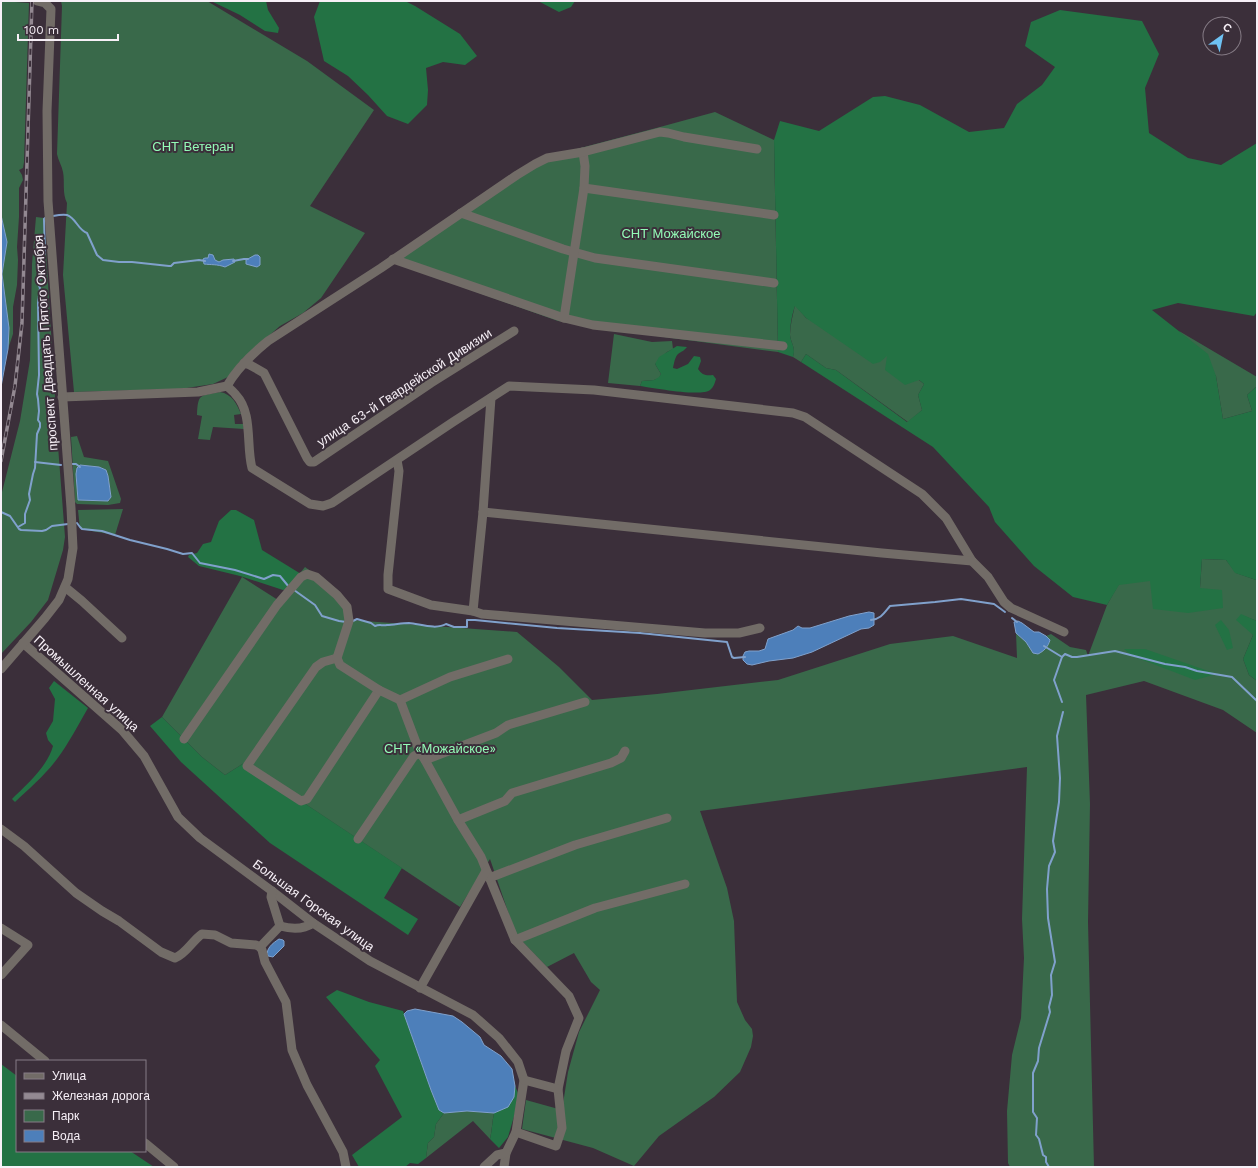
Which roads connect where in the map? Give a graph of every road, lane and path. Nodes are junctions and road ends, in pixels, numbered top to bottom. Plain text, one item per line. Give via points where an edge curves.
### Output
1 (37, 1) edge
2 (757, 149) dead end
3 (583, 152) junction
4 (584, 188) junction
5 (461, 213) junction
6 (774, 215) dead end
7 (574, 252) junction
8 (393, 259) junction
9 (774, 283) dead end
10 (564, 318) junction
11 (514, 331) dead end
12 (782, 346) dead end
13 (244, 363) junction
14 (227, 386) junction
15 (62, 397) junction
16 (491, 398) junction
17 (397, 460) junction
18 (483, 512) junction
19 (972, 561) junction
20 (65, 587) junction
21 (473, 611) junction
22 (760, 628) dead end
23 (1064, 632) dead end
24 (122, 638) dead end
25 (23, 643) junction
26 (337, 658) junction
27 (508, 659) dead end
28 (1, 669) edge
29 (379, 690) junction
30 (400, 700) junction
31 (585, 702) dead end
32 (184, 739) dead end
33 (626, 751) dead end
34 (423, 756) junction
35 (160, 784) joint
36 (667, 818) dead end
37 (458, 820) junction
38 (1, 829) edge
39 (358, 839) dead end
40 (487, 874) junction
41 (685, 884) dead end
42 (272, 891) junction
43 (313, 923) junction
44 (280, 926) junction
45 (1, 928) edge
46 (514, 940) junction
47 (260, 947) junction
48 (1, 975) edge
49 (420, 988) junction
50 (1, 1025) edge
51 (44, 1060) edge
52 (524, 1080) junction
53 (558, 1089) junction
54 (516, 1132) junction
55 (146, 1144) edge
56 (506, 1153) junction
57 (174, 1167) edge
58 (346, 1167) edge
59 (484, 1167) edge
60 (504, 1167) edge

1 - 15 street, проспект Двадцать Пятого Октября via 51,9 47,111 48,201
2 - 3 street via 660,132
3 - 4 street
3 - 5 street via 547,158 535,164
4 - 6 street
4 - 7 street
5 - 7 street
5 - 8 street
7 - 9 street via 595,258
7 - 10 street
8 - 10 street
8 - 13 street via 268,341
10 - 12 street via 593,325
11 - 13 street, улица 63-й Гвардейской Дивизии via 314,462 307,458 264,373
13 - 14 street
14 - 15 street via 198,392
14 - 17 street via 237,395 244,409 252,468 310,504 323,506 332,503
15 - 20 street, проспект Двадцать Пятого Октября via 73,548
16 - 17 street
16 - 18 street
16 - 19 street via 509,386 540,387 594,390 794,413 922,494 946,518
17 - 21 street via 399,471 388,590 431,606
18 - 19 street
18 - 21 street
19 - 23 street via 988,577 1004,602 1011,608
20 - 24 street
20 - 25 street, проспект Двадцать Пятого Октября via 59,600
21 - 22 street via 482,614 705,633 739,633
25 - 28 street, проспект Двадцать Пятого Октября
25 - 35 street, Промышленная улица via 122,730 144,756
26 - 29 street via 340,664
26 - 29 street via 316,666 247,766 301,801 307,799
26 - 32 street via 349,621 347,607 327,586 316,577 307,574 301,577 277,605
27 - 30 street via 450,677
29 - 30 street
30 - 34 street
31 - 34 street
33 - 37 street via 621,758 611,763 512,793 504,802
34 - 37 street
34 - 39 street via 414,756
35 - 42 street, Большая Горская улица via 178,818 200,838
36 - 40 street
37 - 40 street via 481,857
38 - 47 street via 76,893 160,952 175,958 182,955 202,934 215,935 230,943
40 - 46 street
40 - 49 street
41 - 46 street via 595,908
42 - 43 street, Большая Горская улица
42 - 44 street via 271,897
43 - 44 street via 291,929
43 - 49 street, Большая Горская улица via 370,961
44 - 47 street
45 - 48 street via 28,945
46 - 53 street via 569,996 579,1018 566,1051
47 - 58 street via 286,1002 292,1050 307,1085 344,1152
49 - 52 street, Большая Горская улица via 473,1015 499,1038 518,1062
50 - 51 street
52 - 53 street
52 - 54 street, Большая Горская улица
53 - 54 street via 562,1128 556,1146
54 - 56 street, Большая Горская улица
55 - 57 street
56 - 59 street via 497,1155
56 - 60 street, Большая Горская улица

